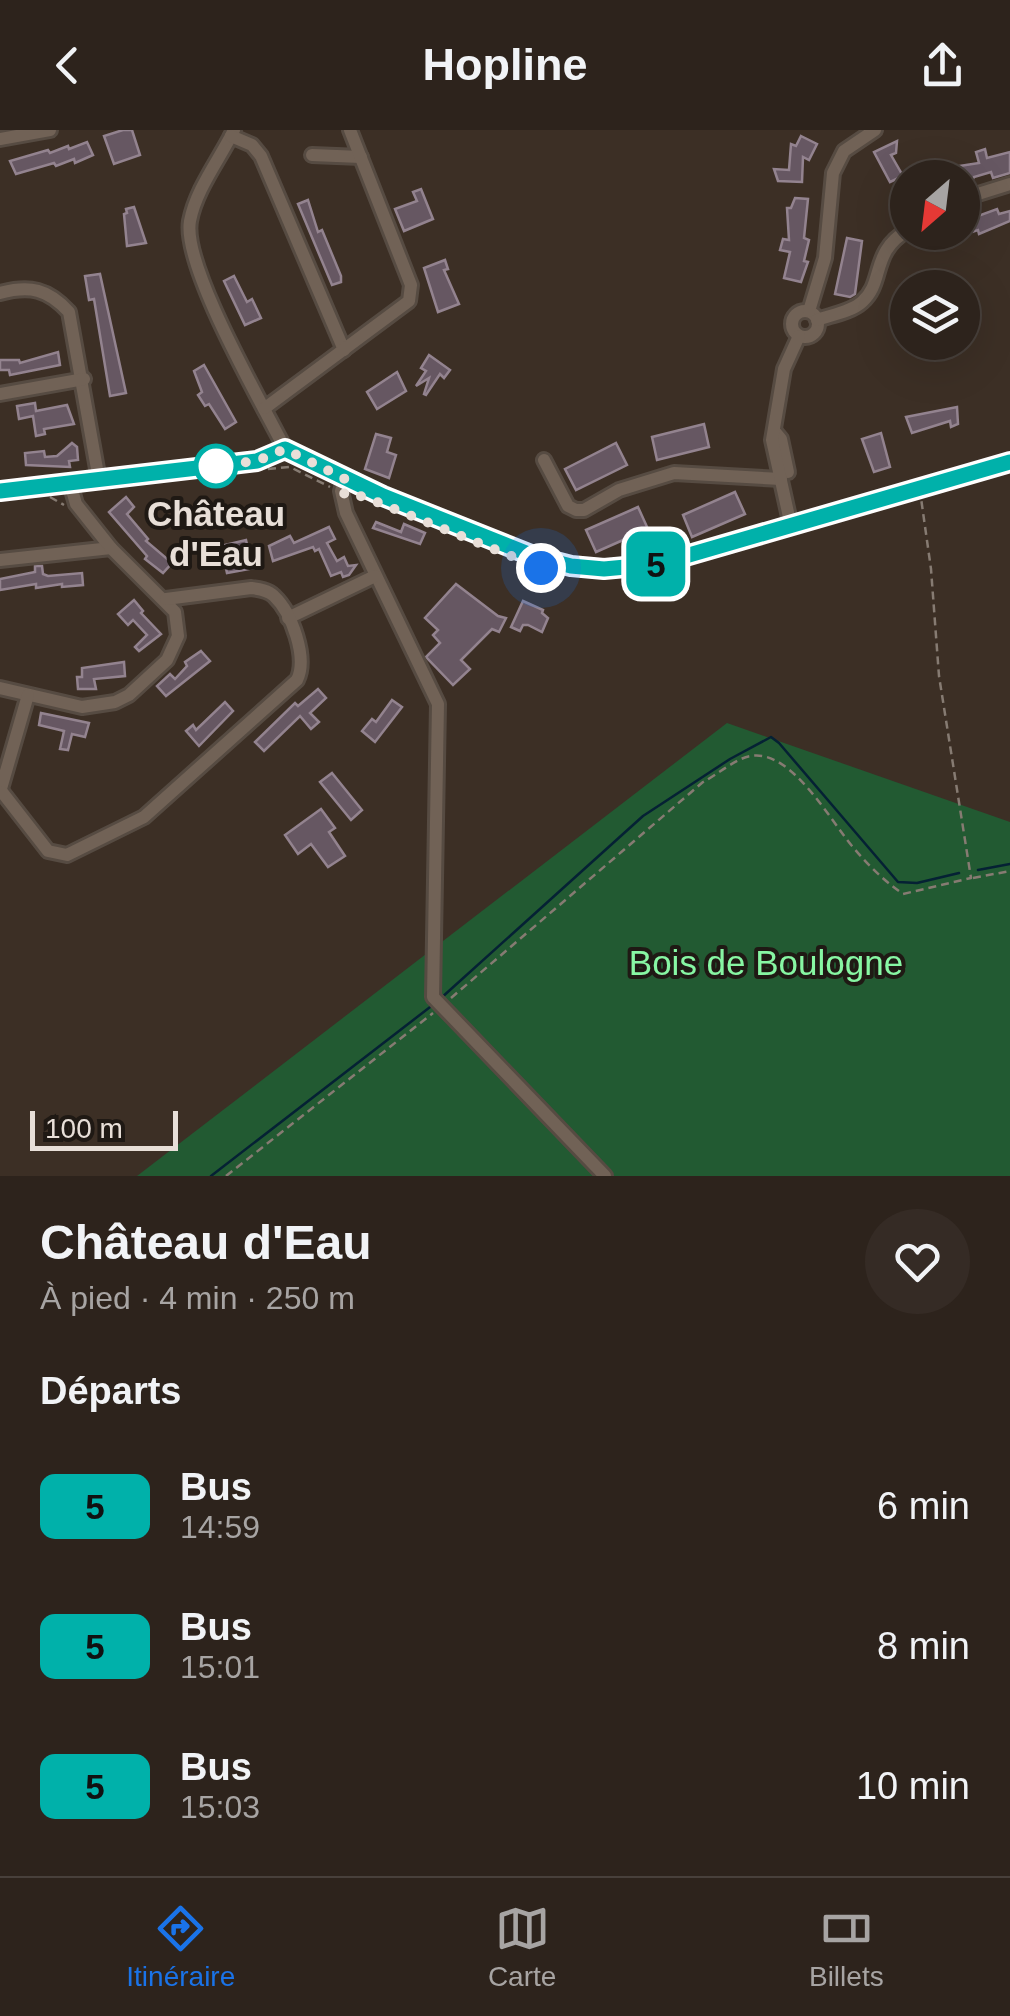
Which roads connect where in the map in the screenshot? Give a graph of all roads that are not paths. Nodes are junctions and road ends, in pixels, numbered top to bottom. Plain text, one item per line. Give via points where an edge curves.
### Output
1 (50, 130) edge
2 (350, 130) edge
3 (875, 130) edge
4 (233, 133) edge
5 (0, 139) edge
6 (312, 154) dead end
7 (362, 157) junction
8 (1010, 184) edge
9 (980, 193) edge
10 (890, 243) edge
11 (0, 293) edge
12 (813, 315) junction
13 (799, 336) junction
14 (344, 350) junction
15 (84, 379) junction
16 (0, 394) edge
17 (265, 408) junction
18 (776, 433) junction
19 (285, 449) junction
20 (544, 460) dead end
21 (1010, 462) edge
22 (100, 480) junction
23 (781, 480) junction
24 (70, 483) junction
25 (343, 485) junction
26 (0, 490) edge
27 (795, 525) junction
28 (111, 548) junction
29 (0, 560) edge
30 (375, 576) junction
31 (166, 600) junction
32 (288, 618) junction
33 (0, 688) edge
34 (28, 695) junction
35 (1, 792) edge
36 (604, 1176) edge

1 - 5 street
2 - 7 street
3 - 12 street via 844,151 833,173
4 - 14 street via 261,156
4 - 17 street via 192,213 190,248
6 - 7 street
7 - 14 street via 412,285 408,301
8 - 9 street
10 - 12 street via 859,306
11 - 15 street via 36,288 70,312
12 - 13 street via 815,332
12 - 13 street via 800,311 792,321
13 - 18 street via 784,369
14 - 17 street
15 - 16 street
15 - 22 street
17 - 19 street
18 - 23 street
18 - 27 street
19 - 22 street via 257,461
19 - 25 street
20 - 23 street via 576,510 674,472
21 - 27 street
22 - 24 street
23 - 27 street
24 - 26 street
24 - 28 street via 76,504
25 - 27 street via 536,557 604,569 658,564
25 - 30 street via 346,513
28 - 29 street
28 - 31 street
30 - 32 street
30 - 36 street via 438,704 437,1002
31 - 32 street via 263,589
31 - 34 street via 178,624 174,647 129,694 82,706
32 - 35 street via 303,659 297,680 144,817 57,855
33 - 34 street
34 - 35 street

